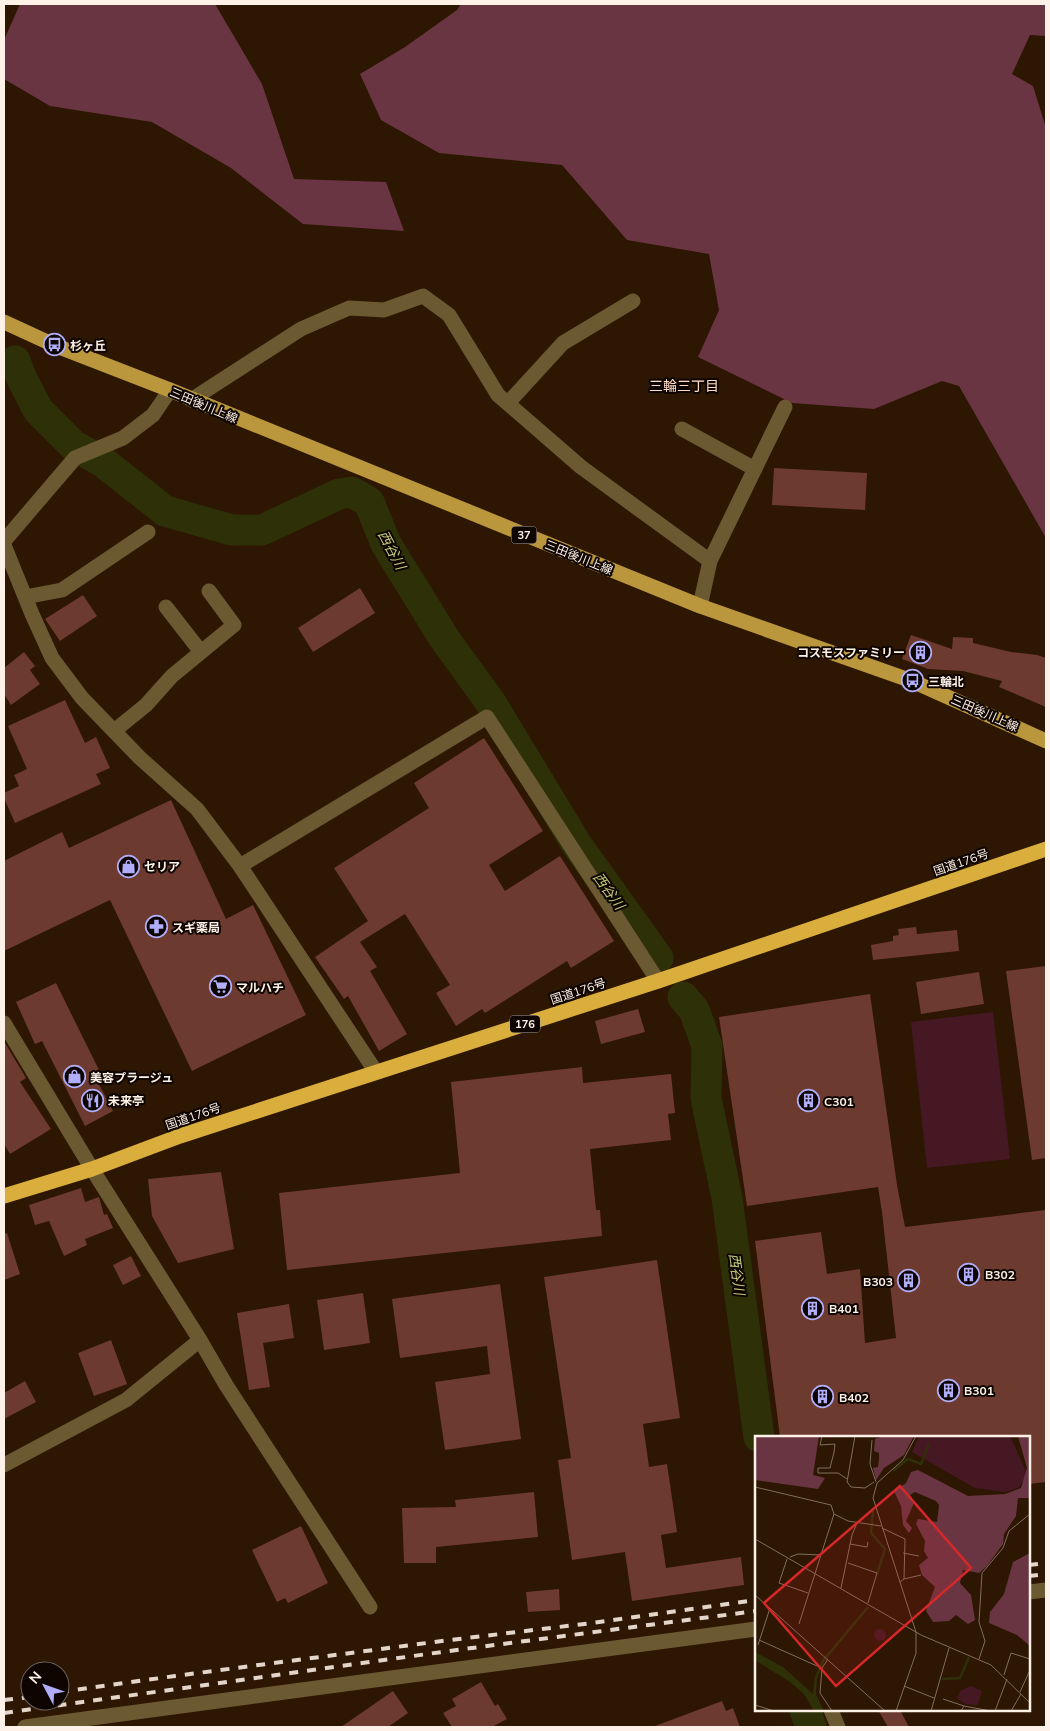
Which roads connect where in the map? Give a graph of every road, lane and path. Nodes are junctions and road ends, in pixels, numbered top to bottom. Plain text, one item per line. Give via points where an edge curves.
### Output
1 (633, 300) dead end
2 (4, 322) edge
3 (170, 390) junction
4 (191, 400) junction
5 (508, 403) junction
6 (785, 408) dead end
7 (682, 428) dead end
8 (755, 469) junction
9 (148, 532) dead end
10 (4, 543) edge
11 (710, 560) junction
12 (208, 591) dead end
13 (25, 596) junction
14 (700, 606) junction
15 (166, 607) dead end
16 (201, 652) junction
17 (114, 731) junction
18 (1046, 741) edge
19 (1046, 849) edge
20 (240, 866) junction
21 (658, 981) junction
22 (4, 1023) edge
23 (376, 1072) junction
24 (92, 1168) junction
25 (4, 1196) edge
26 (200, 1340) junction
27 (4, 1465) edge
28 (1046, 1590) edge
29 (1030, 1592) edge
30 (370, 1608) dead end
31 (755, 1628) edge
32 (831, 1711) edge
33 (72, 1724) edge
34 (25, 1727) edge
35 (838, 1727) edge

1 - 5 street via 563,343
2 - 3 main road, 三田後川上線 / 37
3 - 4 main road, 三田後川上線 / 37
3 - 10 street via 153,415 123,438 75,458
4 - 5 street via 301,329 349,308 384,310 423,296 449,315 498,395
4 - 14 main road, 三田後川上線 / 37
5 - 11 street via 581,468
6 - 8 street
7 - 8 street
8 - 11 street
9 - 13 street via 62,590
10 - 13 street
11 - 14 street
12 - 16 street via 234,625
13 - 17 street via 52,658 82,698
14 - 18 main road, 三田後川上線 / 37 via 912,681
15 - 16 street
16 - 17 street
17 - 20 street via 197,808
19 - 21 highway, 国道176号 / 176
20 - 21 street via 487,717
20 - 23 street
21 - 23 highway, 国道176号 / 176
22 - 24 street
23 - 24 highway, 国道176号 / 176
24 - 25 highway, 国道176号 / 176
24 - 26 street
26 - 27 street via 126,1400
26 - 30 street
28 - 29 street
31 - 33 street
32 - 35 street
33 - 34 street

